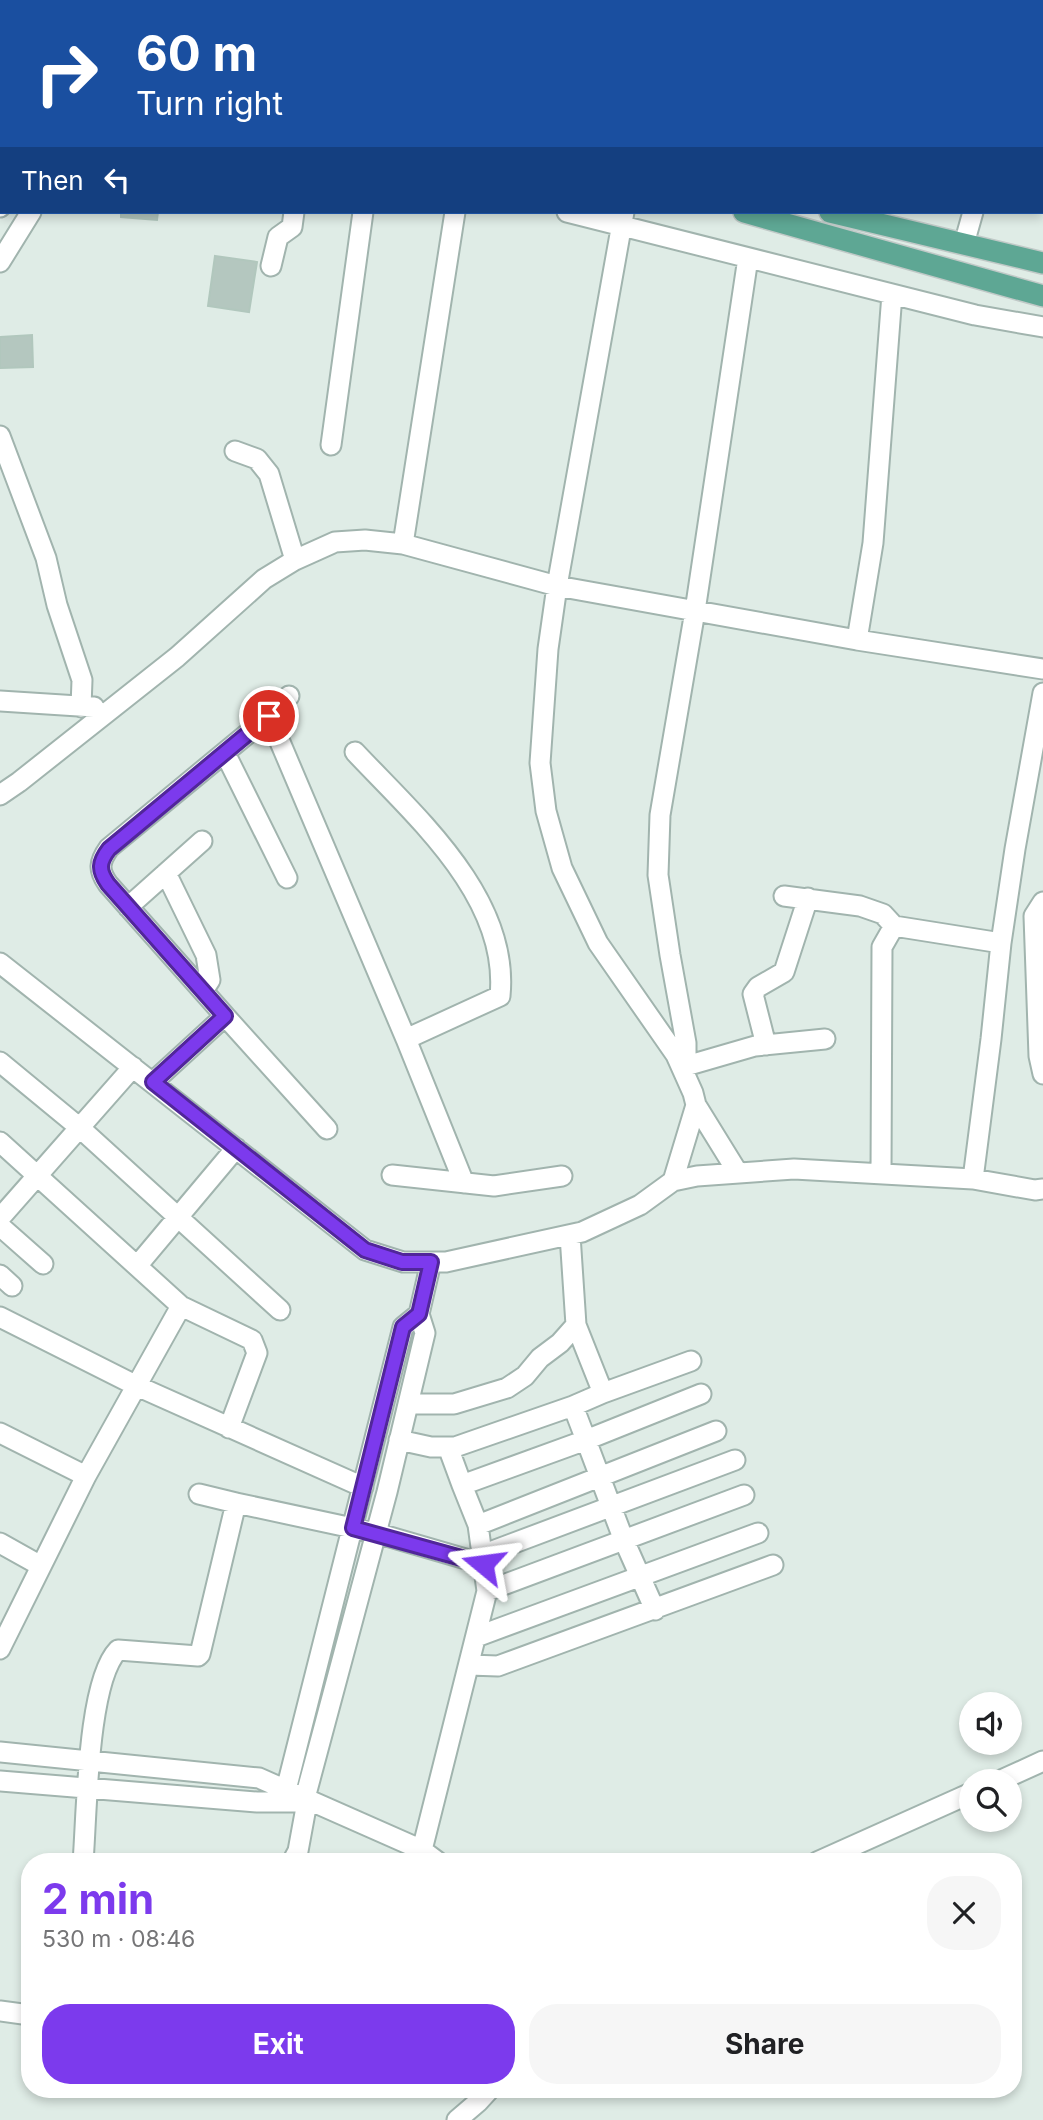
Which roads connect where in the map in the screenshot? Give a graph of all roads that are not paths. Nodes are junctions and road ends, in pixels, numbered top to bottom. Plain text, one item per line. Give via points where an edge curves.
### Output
1 (30, 214) edge
2 (294, 214) edge
3 (363, 214) edge
4 (455, 214) edge
5 (583, 214) edge
6 (751, 214) edge
7 (841, 214) edge
8 (972, 214) edge
9 (622, 219) edge
10 (964, 244) junction
11 (748, 258) junction
12 (0, 262) edge
13 (1043, 263) edge
14 (271, 266) dead end
15 (892, 294) junction
16 (1043, 296) edge
17 (1043, 327) edge
18 (0, 436) edge
19 (331, 445) dead end
20 (235, 451) dead end
21 (403, 544) junction
22 (295, 560) junction
23 (557, 586) junction
24 (695, 611) junction
25 (857, 639) junction
26 (1043, 669) edge
27 (1043, 693) edge
28 (289, 696) dead end
29 (0, 701) edge
30 (81, 706) junction
31 (112, 709) junction
32 (269, 716) junction
33 (355, 752) dead end
34 (225, 753) junction
35 (0, 795) edge
36 (202, 841) dead end
37 (166, 873) junction
38 (287, 878) dead end
39 (785, 896) dead end
40 (808, 898) junction
41 (128, 906) junction
42 (1040, 912) edge
43 (1005, 914) junction
44 (894, 926) junction
45 (1000, 943) junction
46 (0, 963) edge
47 (203, 992) junction
48 (225, 1016) junction
49 (406, 1039) junction
50 (825, 1039) dead end
51 (766, 1045) junction
52 (0, 1062) edge
53 (133, 1067) junction
54 (686, 1071) junction
55 (1043, 1074) edge
56 (153, 1082) junction
57 (696, 1105) junction
58 (80, 1128) junction
59 (327, 1129) dead end
60 (0, 1142) edge
61 (236, 1148) junction
62 (738, 1173) junction
63 (881, 1174) junction
64 (38, 1175) junction
65 (392, 1175) dead end
66 (562, 1176) dead end
67 (973, 1179) junction
68 (673, 1181) junction
69 (464, 1183) junction
70 (1040, 1192) edge
71 (178, 1217) junction
72 (0, 1218) edge
73 (0, 1226) edge
74 (570, 1235) junction
75 (431, 1262) junction
76 (43, 1264) dead end
77 (137, 1266) junction
78 (181, 1306) junction
79 (280, 1310) dead end
80 (419, 1314) junction
81 (0, 1317) edge
82 (576, 1325) junction
83 (691, 1361) dead end
84 (137, 1386) junction
85 (603, 1393) junction
86 (701, 1394) dead end
87 (408, 1404) junction
88 (573, 1406) junction
89 (229, 1428) junction
90 (716, 1430) dead end
91 (0, 1433) edge
92 (399, 1440) junction
93 (586, 1440) junction
94 (448, 1447) junction
95 (736, 1460) dead end
96 (86, 1476) junction
97 (600, 1477) junction
98 (462, 1485) junction
99 (363, 1487) junction
100 (199, 1494) dead end
101 (744, 1495) dead end
102 (236, 1503) junction
103 (612, 1508) junction
104 (478, 1525) junction
105 (353, 1528) junction
106 (376, 1533) junction
107 (758, 1533) dead end
108 (623, 1538) junction
109 (0, 1544) edge
110 (482, 1560) junction
111 (773, 1565) dead end
112 (41, 1566) junction
113 (639, 1575) junction
114 (486, 1591) junction
115 (654, 1610) junction
116 (476, 1637) junction
117 (0, 1649) edge
118 (469, 1665) junction
119 (0, 1752) edge
120 (91, 1761) junction
121 (1043, 1761) edge
122 (1022, 1771) edge
123 (0, 1781) edge
124 (89, 1788) junction
125 (286, 1790) junction
126 (959, 1798) edge
127 (309, 1800) junction
128 (84, 1853) edge
129 (299, 1853) edge
130 (424, 1853) edge
131 (431, 1853) edge
132 (837, 1853) edge
133 (0, 2011) edge
134 (21, 2014) edge
135 (482, 2098) edge
136 (457, 2120) edge

1 - 12 street
2 - 14 street via 292,228 278,237
3 - 19 street
4 - 21 street
5 - 9 street
6 - 16 main road
7 - 10 main road
8 - 10 street
9 - 11 street
9 - 23 street
10 - 13 main road
11 - 15 street
11 - 24 street
15 - 17 street
15 - 25 street via 873,543
18 - 30 street via 46,558 82,680
20 - 22 street via 257,459 270,474
21 - 22 street via 335,542
21 - 23 street
22 - 31 street via 264,579
23 - 24 street
23 - 54 street via 540,763 546,811 562,868 598,943
24 - 25 street
24 - 54 street via 660,815 658,875 686,1043
25 - 26 street
27 - 43 street
28 - 32 street
29 - 30 street
30 - 31 street
31 - 35 street
32 - 34 street
32 - 49 street
33 - 49 street via 458,865 478,896 501,968 500,996
34 - 38 street
34 - 41 street via 101,860 100,873
36 - 37 street
37 - 41 street
37 - 47 street via 206,955 210,980
39 - 40 street
40 - 44 street via 873,910
40 - 51 street via 784,972 753,994
41 - 47 street
42 - 43 street
42 - 55 street via 1039,1056
43 - 45 street
44 - 45 street
44 - 63 street via 882,947
45 - 67 street
46 - 53 street
47 - 48 street
48 - 56 street
48 - 59 street
49 - 69 street
50 - 51 street
51 - 54 street
52 - 58 street
53 - 56 street
53 - 58 street
54 - 57 street
56 - 61 street
57 - 62 street
57 - 68 street
58 - 64 street
58 - 71 street
60 - 64 street
61 - 71 street
61 - 75 street via 365,1250 402,1262
62 - 63 street via 794,1169
62 - 68 street
63 - 67 street
64 - 72 street
64 - 77 street
65 - 69 street
66 - 69 street via 494,1186
67 - 70 street
68 - 74 street via 640,1205
71 - 77 street
71 - 79 street
73 - 76 street
74 - 75 street
74 - 82 street
75 - 80 street
77 - 78 street
78 - 84 street
78 - 89 street via 252,1340 257,1353
80 - 87 street via 425,1333
80 - 99 street via 403,1327
81 - 84 street
82 - 85 street
82 - 87 street via 507,1388 454,1404
83 - 85 street
84 - 89 street
84 - 96 street
85 - 88 street
86 - 93 street
87 - 92 street
88 - 93 street
88 - 94 street
89 - 99 street
90 - 97 street
91 - 96 street
92 - 94 street
92 - 106 street
93 - 97 street
93 - 98 street
94 - 98 street
95 - 103 street
96 - 112 street
97 - 103 street
97 - 104 street
98 - 104 street
99 - 105 street
100 - 102 street
101 - 108 street
102 - 105 street
102 - 120 street via 200,1654 117,1651 100,1689
103 - 108 street
103 - 110 street
104 - 110 street
105 - 106 street
105 - 125 street
106 - 110 street
106 - 127 street
107 - 113 street
108 - 113 street
108 - 114 street
109 - 112 street
110 - 114 street
111 - 115 street
112 - 117 street
113 - 115 street
113 - 116 street
114 - 116 street
115 - 118 street via 498,1667
116 - 118 street
118 - 131 street
119 - 120 street
120 - 124 street
120 - 125 street via 259,1778
121 - 122 street
123 - 124 street
124 - 127 street via 257,1802
124 - 128 street
125 - 127 street
126 - 132 street
127 - 129 street
127 - 130 street
133 - 134 street
135 - 136 street

